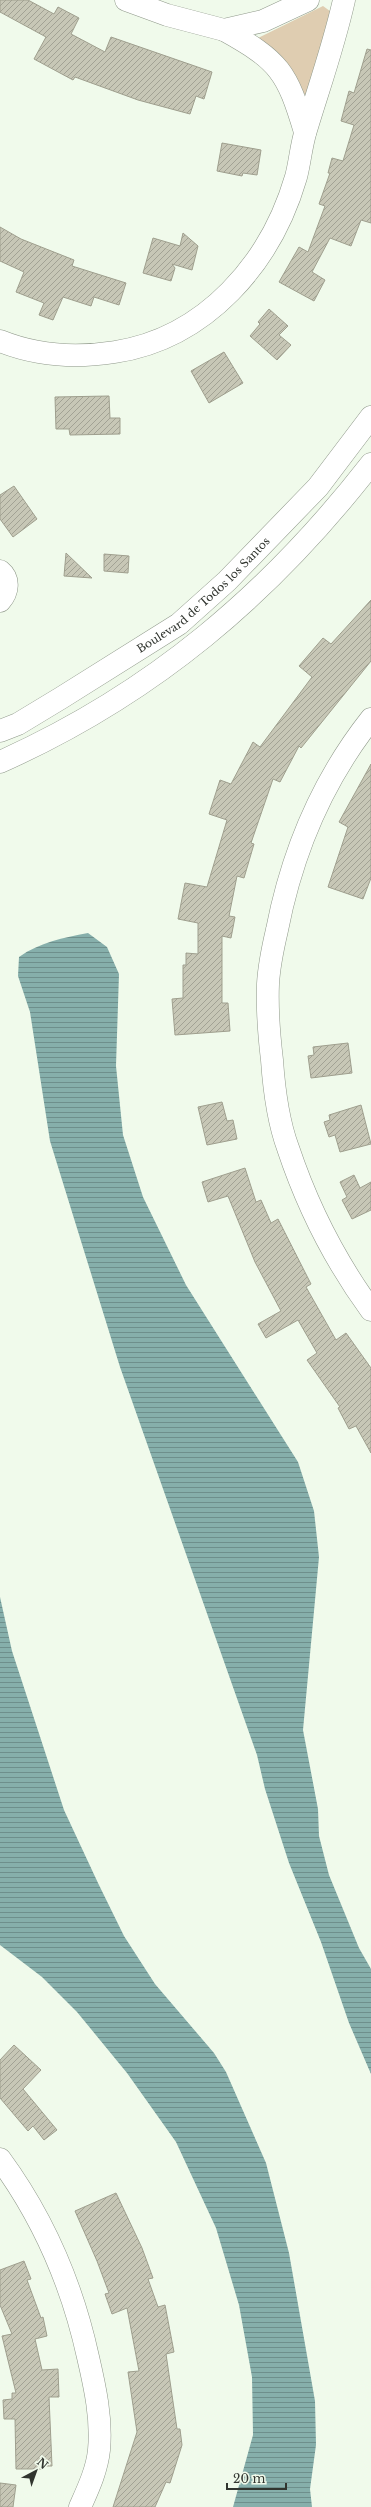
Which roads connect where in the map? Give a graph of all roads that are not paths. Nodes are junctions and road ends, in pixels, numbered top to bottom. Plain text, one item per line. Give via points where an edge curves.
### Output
1 (126, 0) edge
2 (308, 0) edge
3 (344, 0) edge
4 (224, 30) junction
5 (305, 132) junction
6 (0, 341) edge
7 (371, 417) edge
8 (371, 464) edge
9 (0, 571) edge
10 (0, 601) edge
11 (371, 719) edge
12 (0, 731) edge
13 (0, 762) edge
14 (371, 1310) edge
15 (0, 2159) edge
16 (80, 2507) edge

1 - 4 street via 167,16
2 - 4 street via 262,21
3 - 5 street via 334,46
4 - 5 street via 258,49 280,69 293,91
5 - 6 street via 296,178 275,227 257,260 214,309 177,332 141,348 96,355 57,355 14,347
7 - 12 street, Boulevard de Todos los Santos via 318,487 227,581 178,624 18,724
8 - 13 street via 292,557 236,612 180,658 125,695 31,748
9 - 10 street via 6,579 7,586 6,593
11 - 14 street via 338,766 303,835 285,889 268,983 274,1088 287,1148 309,1201 338,1257
15 - 16 street via 37,2215 59,2260 72,2296 89,2361 97,2403 99,2451 94,2473

